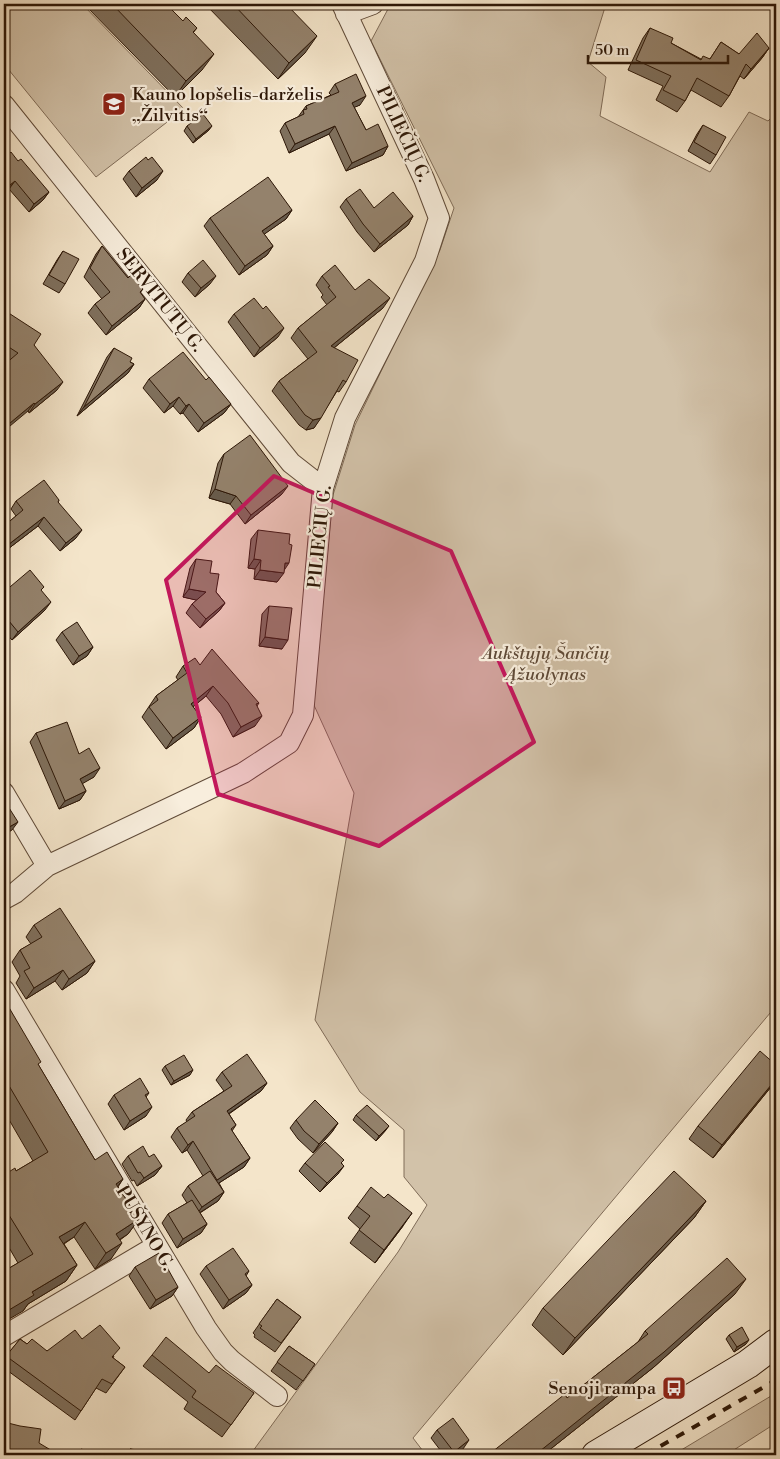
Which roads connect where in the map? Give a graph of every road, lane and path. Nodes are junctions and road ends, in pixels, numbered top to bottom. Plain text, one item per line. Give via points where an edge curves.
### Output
1 (373, 4) edge
2 (344, 9) edge
3 (4, 105) edge
4 (323, 488) junction
5 (4, 793) edge
6 (47, 866) junction
7 (4, 899) edge
8 (4, 990) edge
9 (156, 1246) junction
10 (4, 1336) edge
11 (776, 1343) edge
12 (277, 1396) dead end
13 (596, 1455) edge

1 - 2 street, PILIEČIŲ G.
2 - 4 street, PILIEČIŲ G. via 439,218 425,260 344,418
3 - 4 street, SERVITUTŲ G. via 291,463
4 - 6 street, PILIEČIŲ G. via 303,716 289,743 243,774
5 - 6 street
6 - 7 street, PILIEČIŲ G.
8 - 9 street, PUŠYNO G.
9 - 10 street
9 - 12 street, PUŠYNO G. via 223,1352
11 - 13 street via 748,1364

